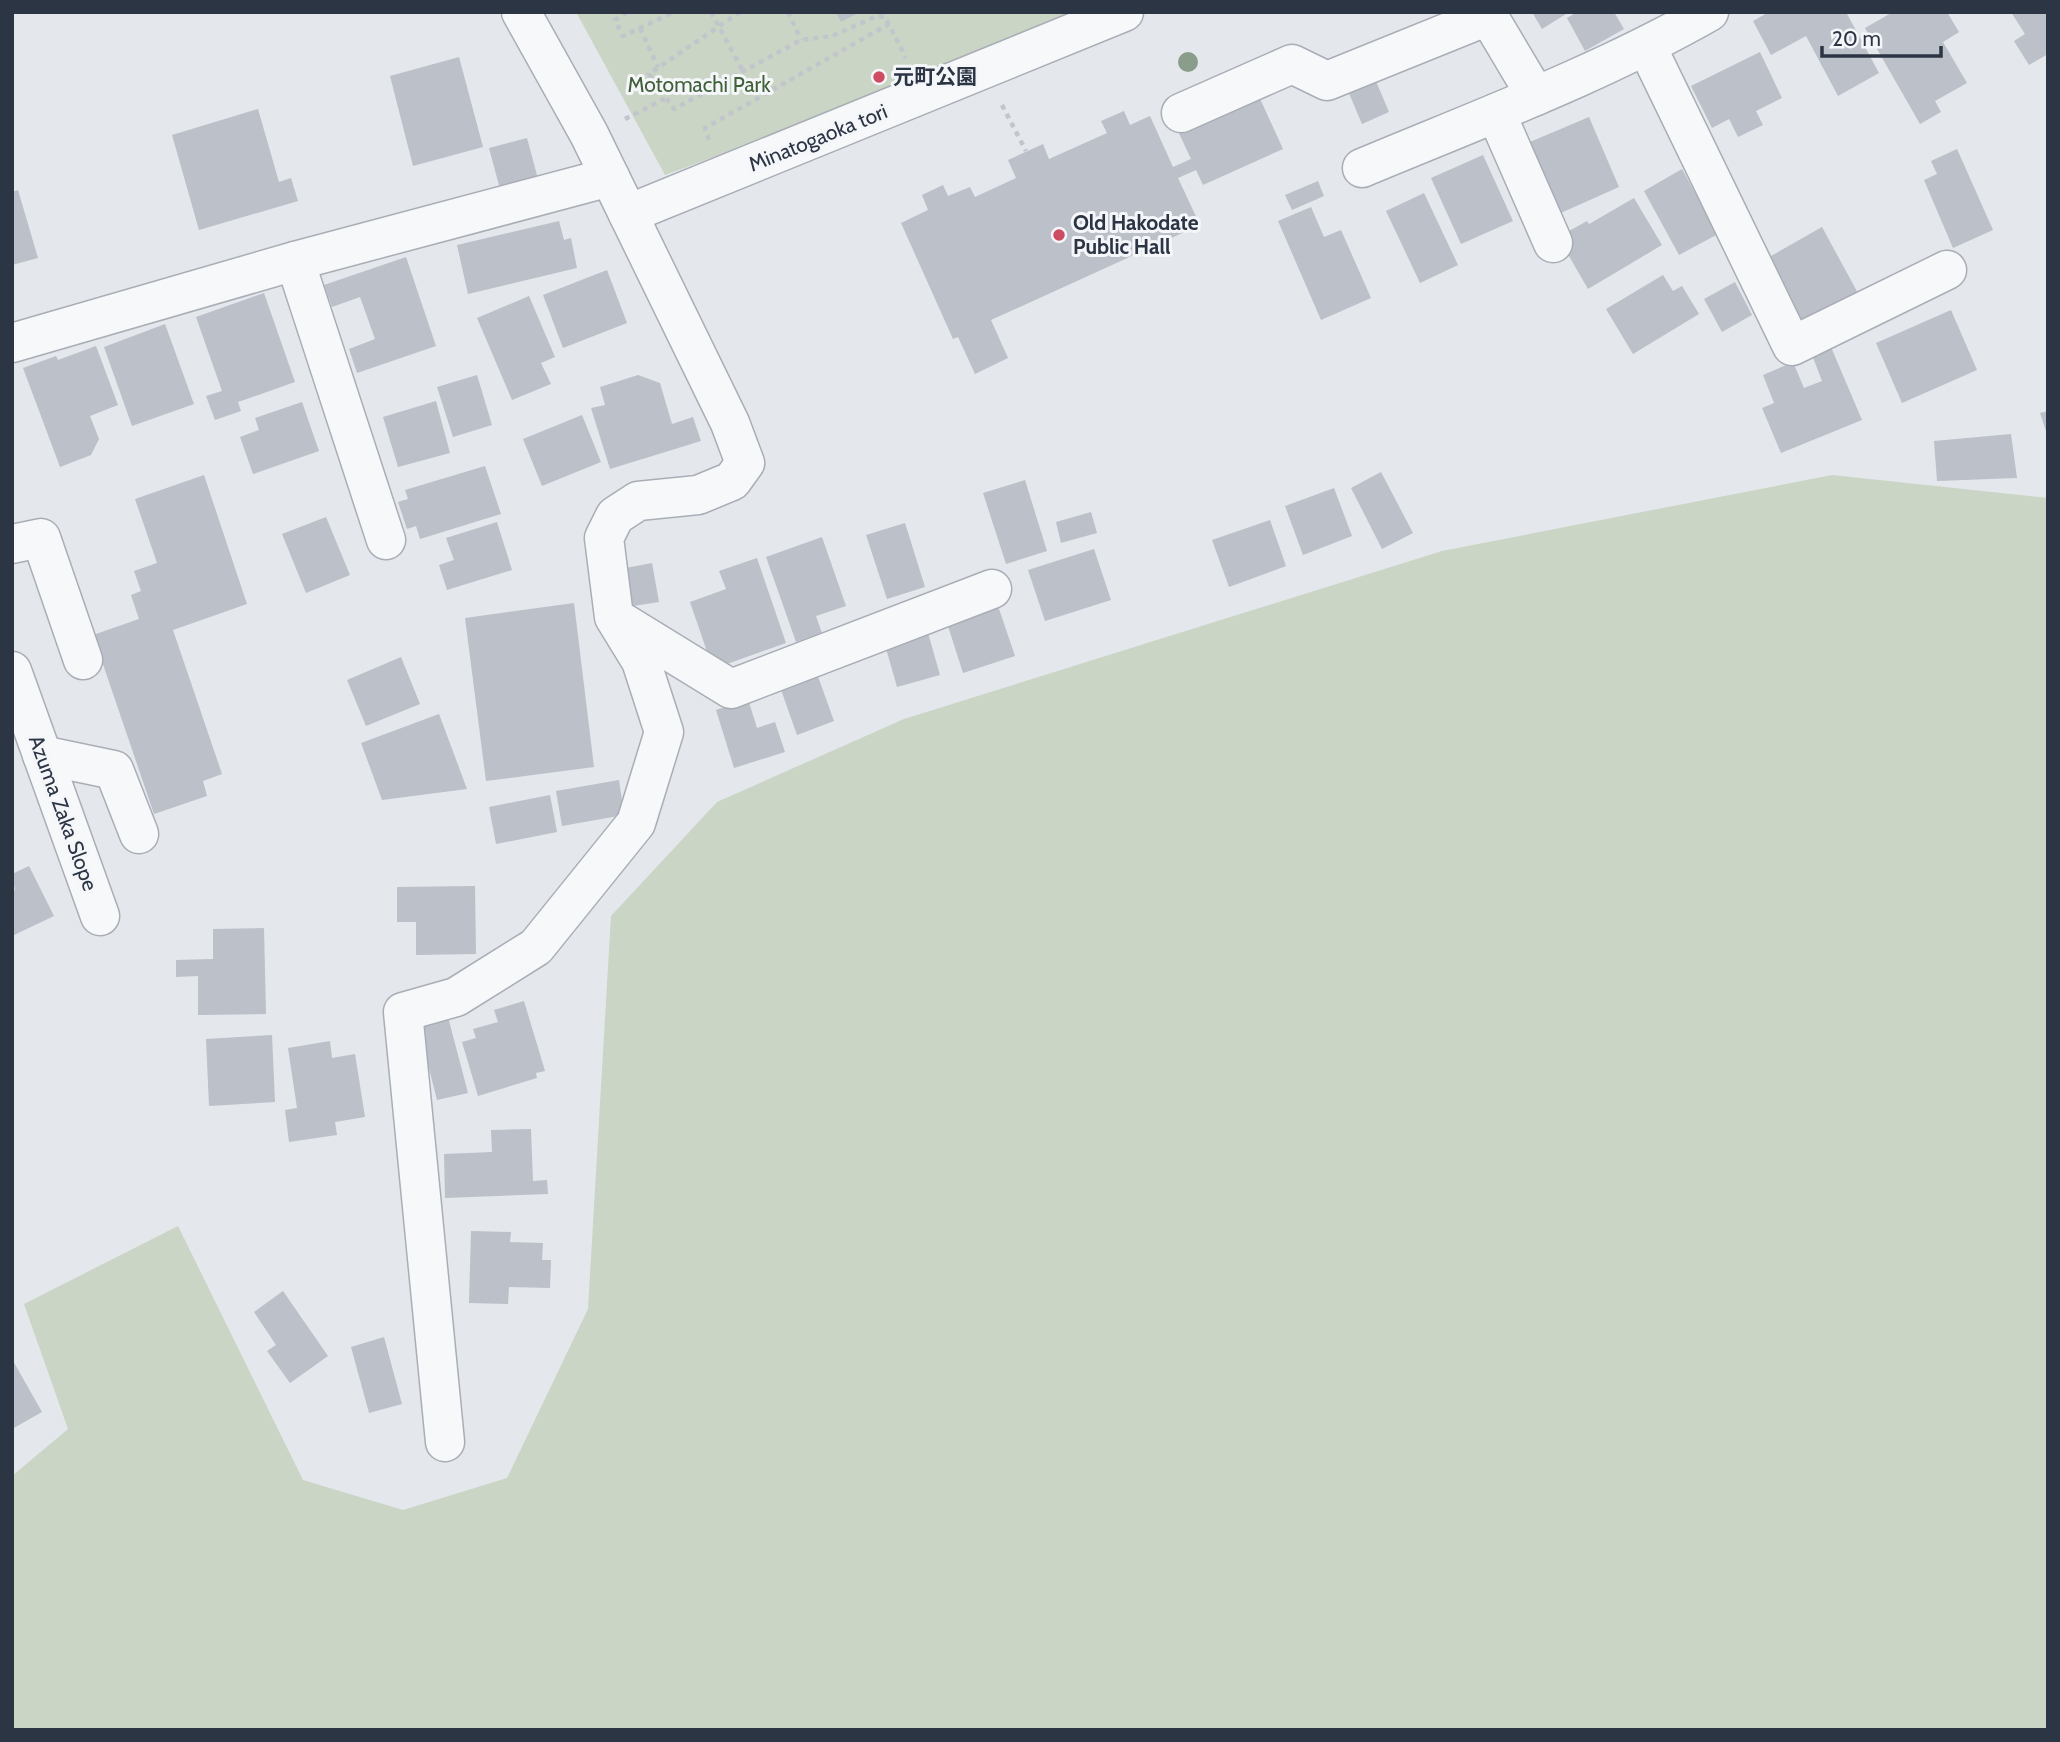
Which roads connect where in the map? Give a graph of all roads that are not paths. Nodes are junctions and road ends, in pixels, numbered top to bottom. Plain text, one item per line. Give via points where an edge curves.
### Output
1 (521, 12) edge
2 (1124, 12) edge
3 (1709, 12) edge
4 (1487, 14) edge
5 (1647, 47) junction
6 (1536, 96) junction
7 (1181, 113) dead end
8 (1496, 113) junction
9 (1362, 168) dead end
10 (610, 177) junction
11 (628, 214) junction
12 (1553, 243) dead end
13 (295, 261) junction
14 (1947, 270) dead end
15 (12, 343) edge
16 (386, 540) dead end
17 (12, 544) edge
18 (992, 589) dead end
19 (614, 617) junction
20 (83, 660) dead end
21 (12, 671) edge
22 (42, 755) junction
23 (139, 834) dead end
24 (100, 916) dead end
25 (445, 1442) dead end

1 - 10 street
2 - 11 street, Minatogaoka tori
3 - 5 street
4 - 6 street
4 - 7 street via 1327,81 1292,64
5 - 6 street
5 - 14 street via 1792,346
6 - 8 street
8 - 9 street
8 - 12 street
10 - 11 street
10 - 13 street
11 - 19 street via 745,463 732,481 698,495 638,501 615,516 604,538
13 - 15 street
13 - 16 street
17 - 20 street via 41,538
18 - 19 street via 731,690
19 - 25 street via 640,662 664,732 636,823 536,947 456,998 403,1012
21 - 22 street, Azuma Zaka Slope
22 - 23 street via 114,770
22 - 24 street, Azuma Zaka Slope

